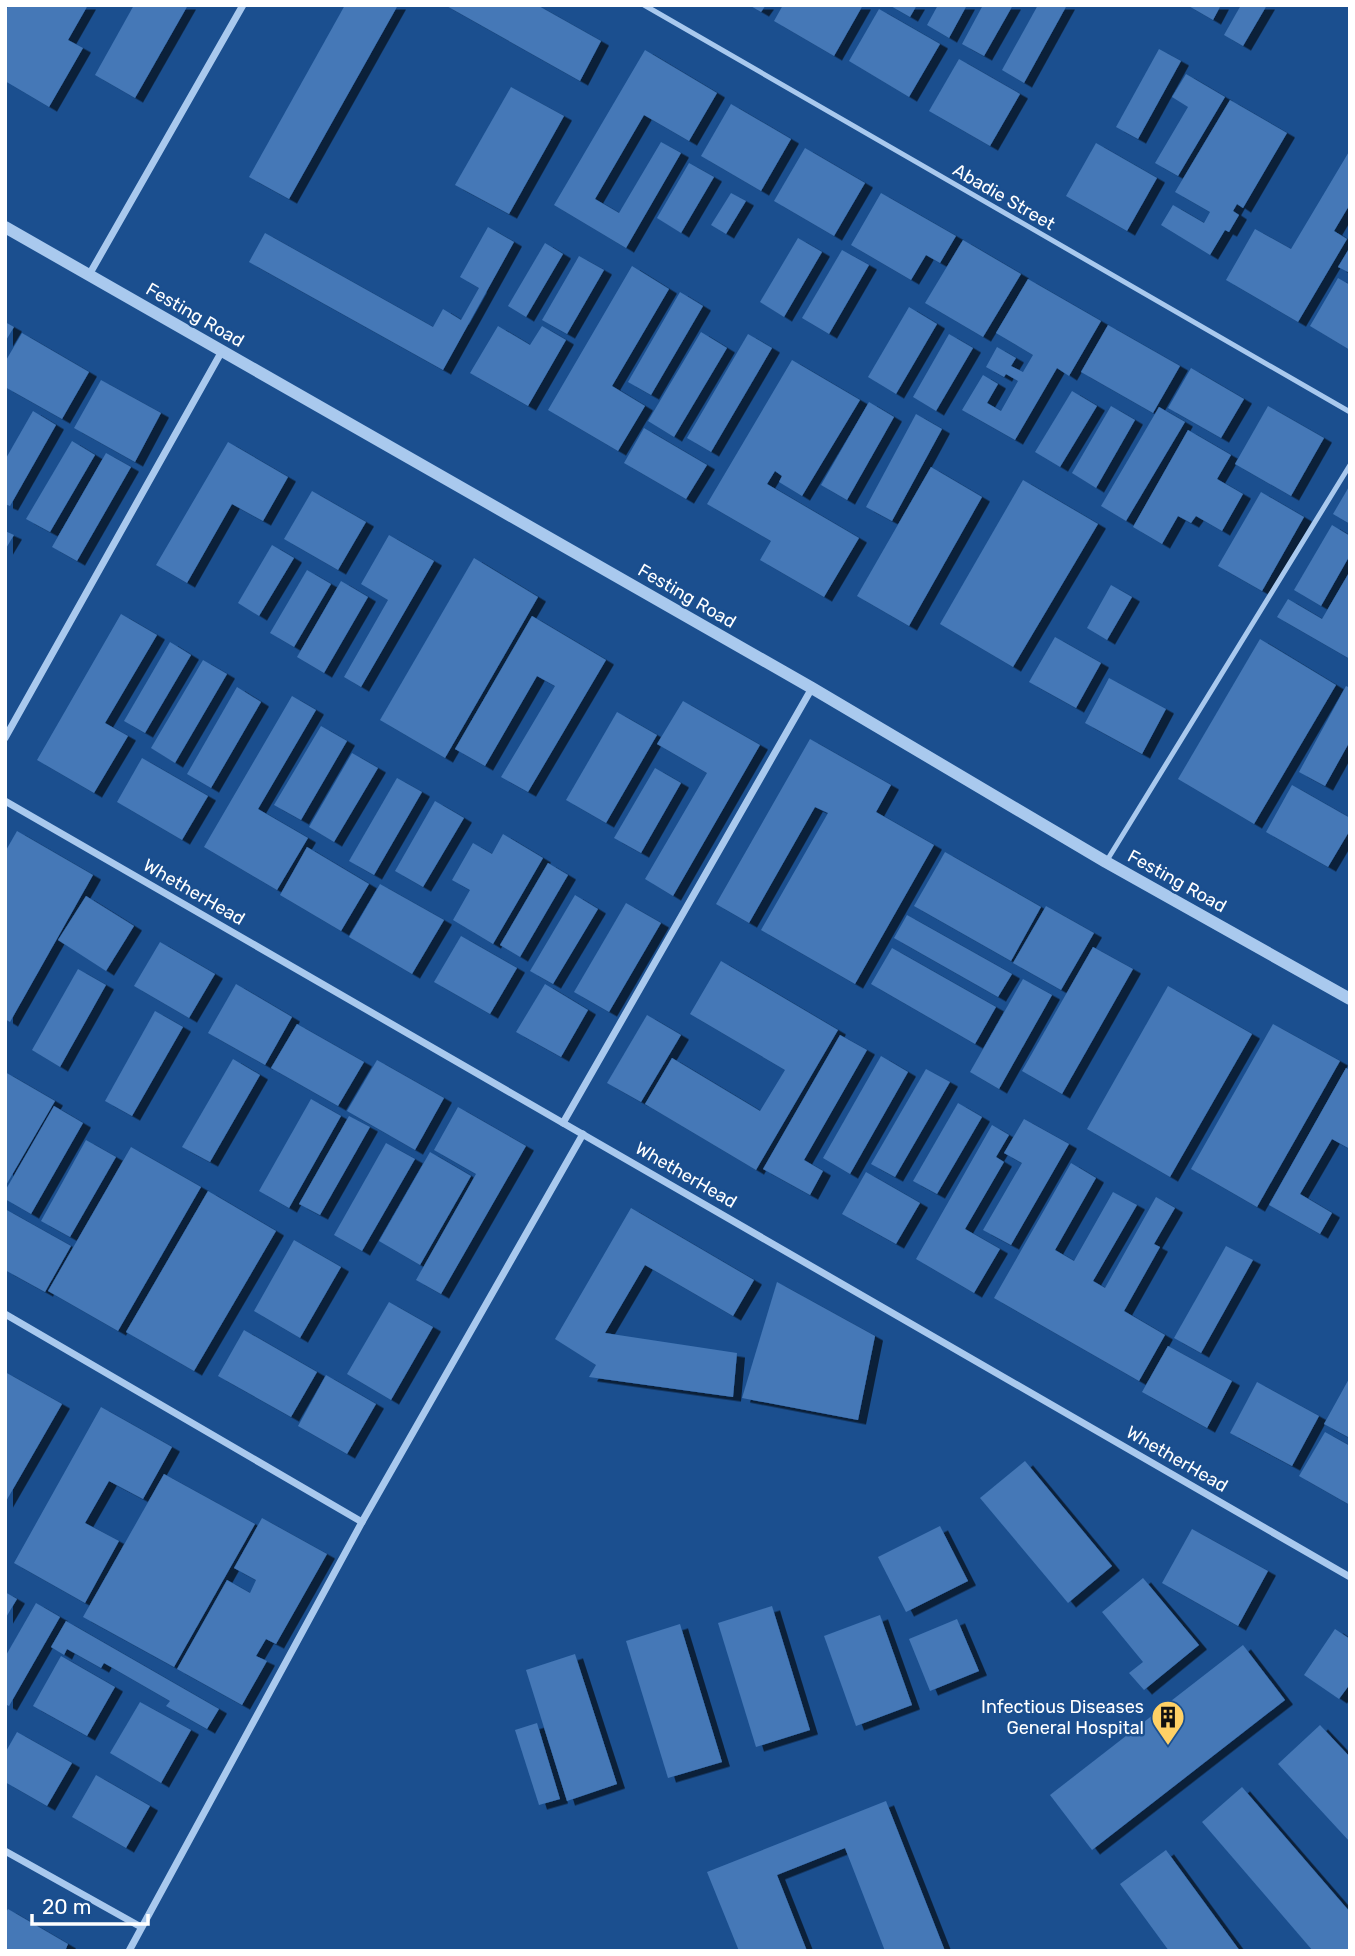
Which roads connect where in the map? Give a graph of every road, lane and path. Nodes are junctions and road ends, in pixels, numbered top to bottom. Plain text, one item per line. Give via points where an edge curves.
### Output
1 (243, 5) edge
2 (644, 5) edge
3 (5, 227) edge
4 (89, 275) junction
5 (222, 351) junction
6 (1350, 412) edge
7 (1350, 465) edge
8 (812, 688) junction
9 (5, 738) edge
10 (5, 802) edge
11 (1106, 862) junction
12 (1350, 999) edge
13 (563, 1123) junction
14 (583, 1135) junction
15 (5, 1314) edge
16 (362, 1522) junction
17 (1350, 1577) edge
18 (5, 1851) edge
19 (141, 1927) junction
20 (129, 1951) edge

1 - 4 street
2 - 6 lane, Abadie Street
3 - 4 street, Festing Road
4 - 5 street, Festing Road
5 - 8 street, Festing Road
5 - 9 street
7 - 11 lane
8 - 11 street, Festing Road
8 - 13 street
10 - 13 street, WhetherHead
11 - 12 street, Festing Road
13 - 14 street, WhetherHead
14 - 16 street
14 - 17 street, WhetherHead
15 - 16 street
16 - 19 street
18 - 19 street
19 - 20 street

